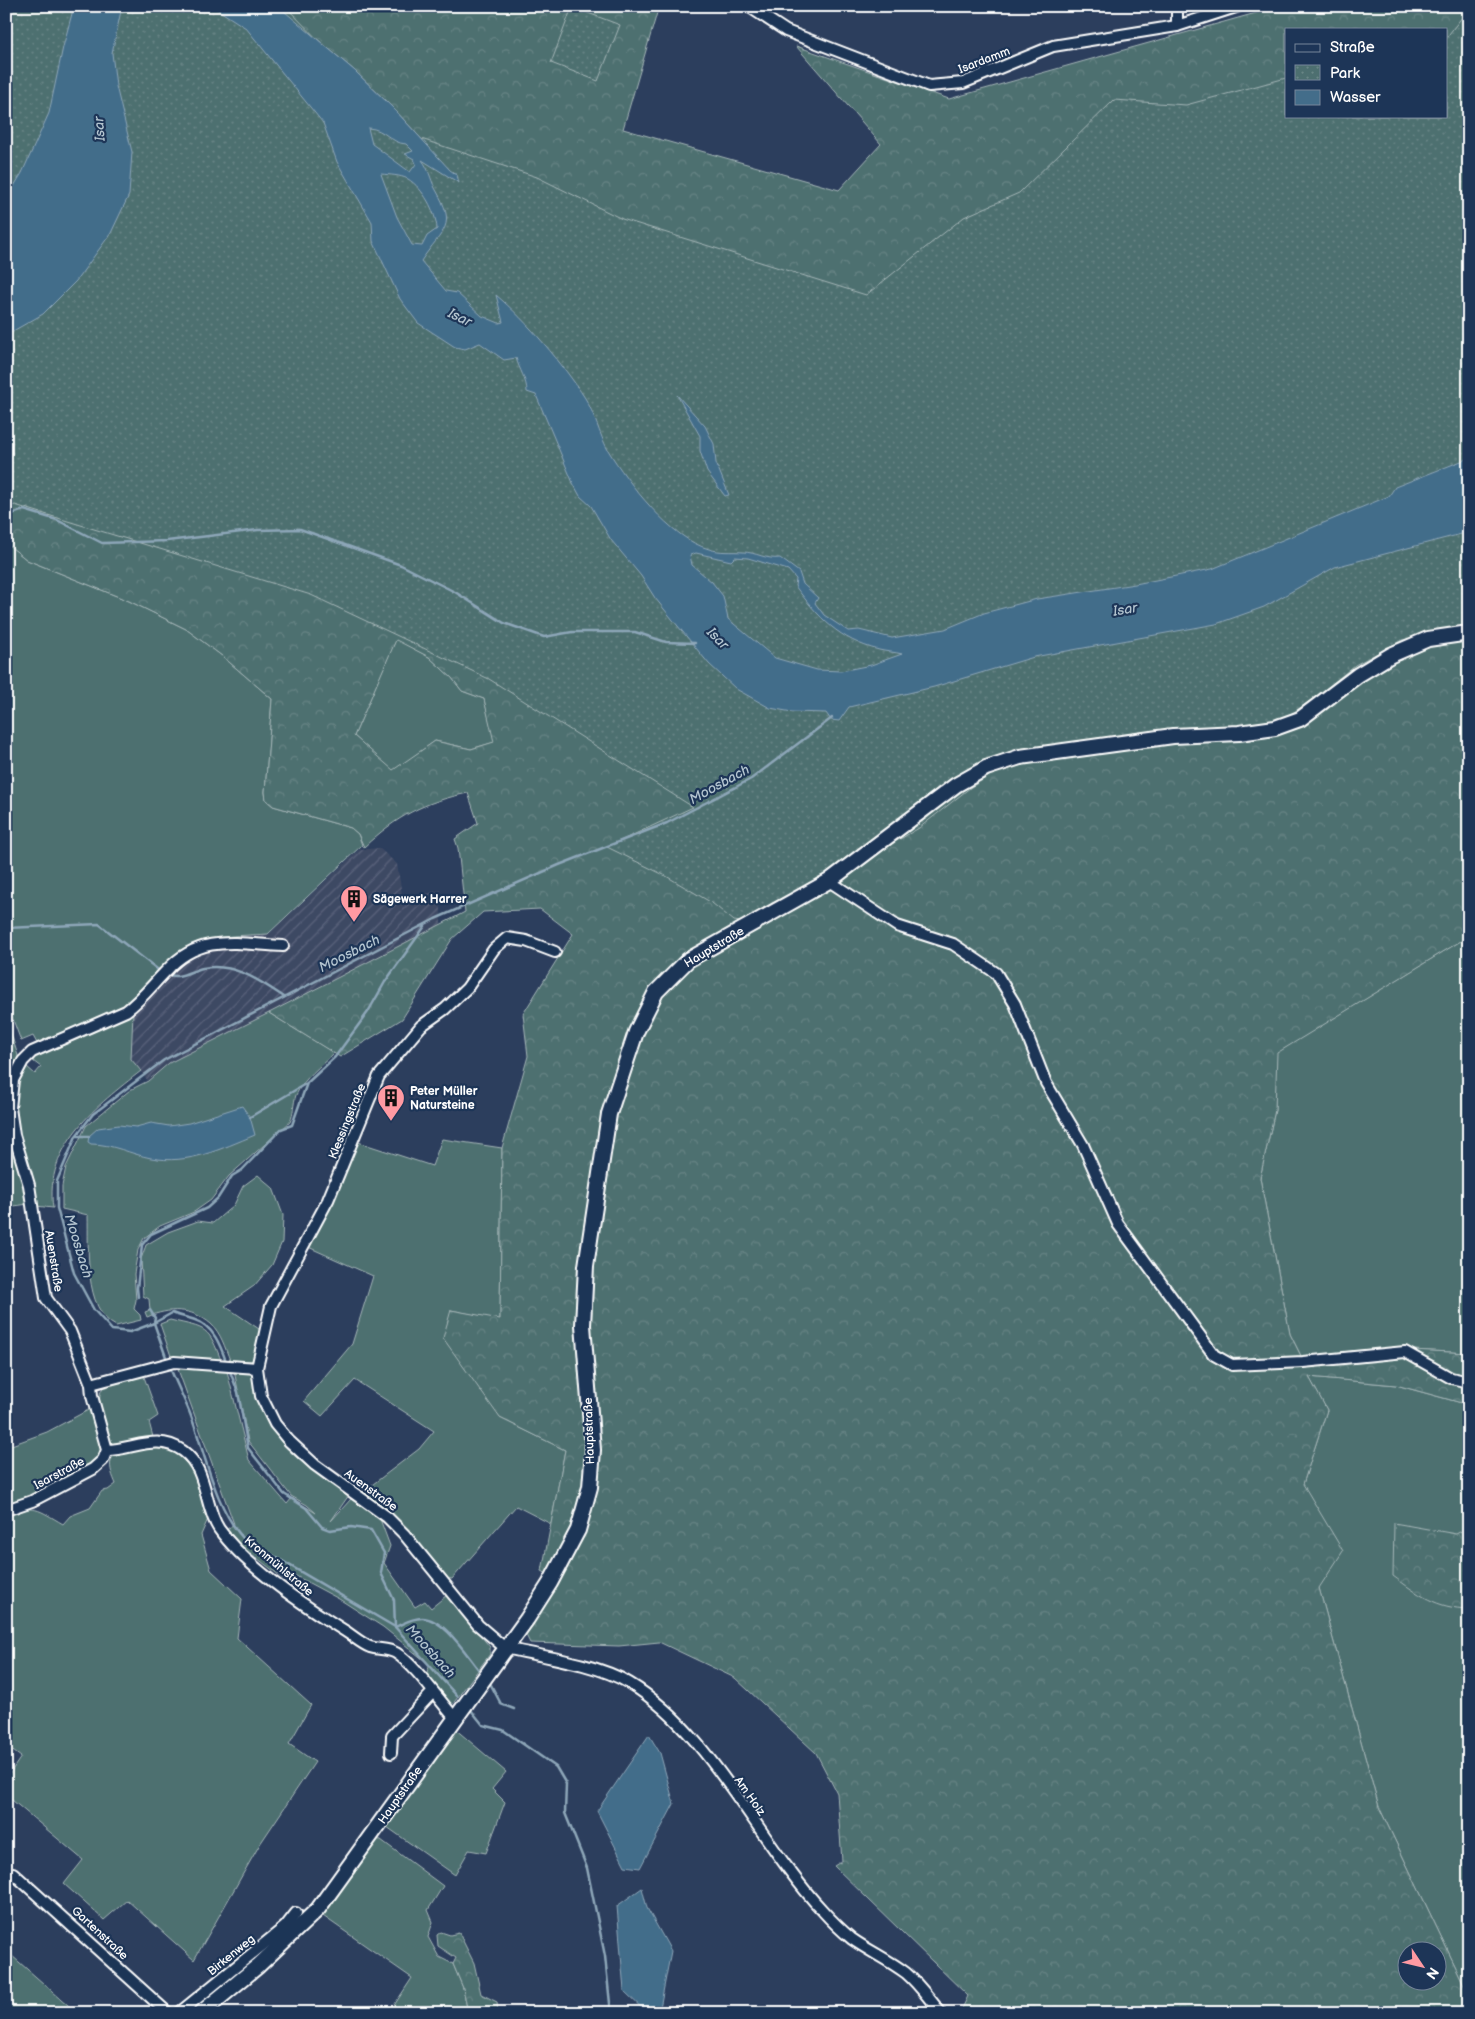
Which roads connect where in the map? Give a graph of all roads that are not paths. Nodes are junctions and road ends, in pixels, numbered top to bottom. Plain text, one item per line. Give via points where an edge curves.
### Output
1 (748, 6) edge
2 (1177, 6) edge
3 (1239, 6) edge
4 (1177, 26) junction
5 (1469, 633) edge
6 (829, 881) junction
7 (283, 946) dead end
8 (555, 952) dead end
9 (257, 1368) junction
10 (1469, 1382) edge
11 (91, 1384) junction
12 (107, 1450) junction
13 (6, 1510) edge
14 (505, 1648) junction
15 (432, 1693) junction
16 (454, 1717) junction
17 (391, 1753) dead end
18 (10, 1877) edge
19 (296, 1913) dead end
20 (168, 2013) edge
21 (179, 2013) edge
22 (201, 2013) edge
23 (941, 2013) edge

1 - 4 street, Isardamm via 786,31 929,86 963,83 1053,46
2 - 4 street
3 - 4 street, Isardamm
5 - 6 main road, Hauptstraße via 1428,639 1391,655 1300,719 1276,728 1173,736 1020,758 986,768 956,785
6 - 10 street via 897,926 953,944 996,973 1015,1004 1046,1083 1083,1145 1118,1224 1214,1355 1232,1365 1406,1352 1451,1378
6 - 14 main road, Hauptstraße via 688,960 656,992 636,1032 610,1114 586,1266 583,1325 592,1450 590,1487 578,1530 563,1560
7 - 11 street, Auenstraße via 213,943 194,948 181,956 126,1011 32,1052 13,1080 10,1108 14,1136 29,1185 46,1298 70,1331
8 - 9 street, Klessingstraße via 507,938 494,949 467,988 421,1026 379,1076 328,1200 271,1306
9 - 11 street via 169,1364
9 - 14 street, Auenstraße via 261,1396 275,1424 289,1441 315,1465 387,1517 478,1625
11 - 12 street
12 - 13 street, Isarstraße via 93,1469 32,1501
12 - 15 street, Kronmühlstraße via 145,1442 165,1442 184,1452 199,1471 218,1528 246,1558 304,1605 371,1647 396,1653 413,1667
14 - 16 main road, Hauptstraße
14 - 23 street, Am Holz via 602,1672 628,1682 659,1704 694,1739 780,1860 822,1910 851,1938 904,1972
15 - 16 street, Kronmühlstraße
15 - 17 street via 392,1736
16 - 22 main road, Hauptstraße via 318,1909
18 - 20 street, Gartenstraße
19 - 21 street, Birkenweg via 285,1928

